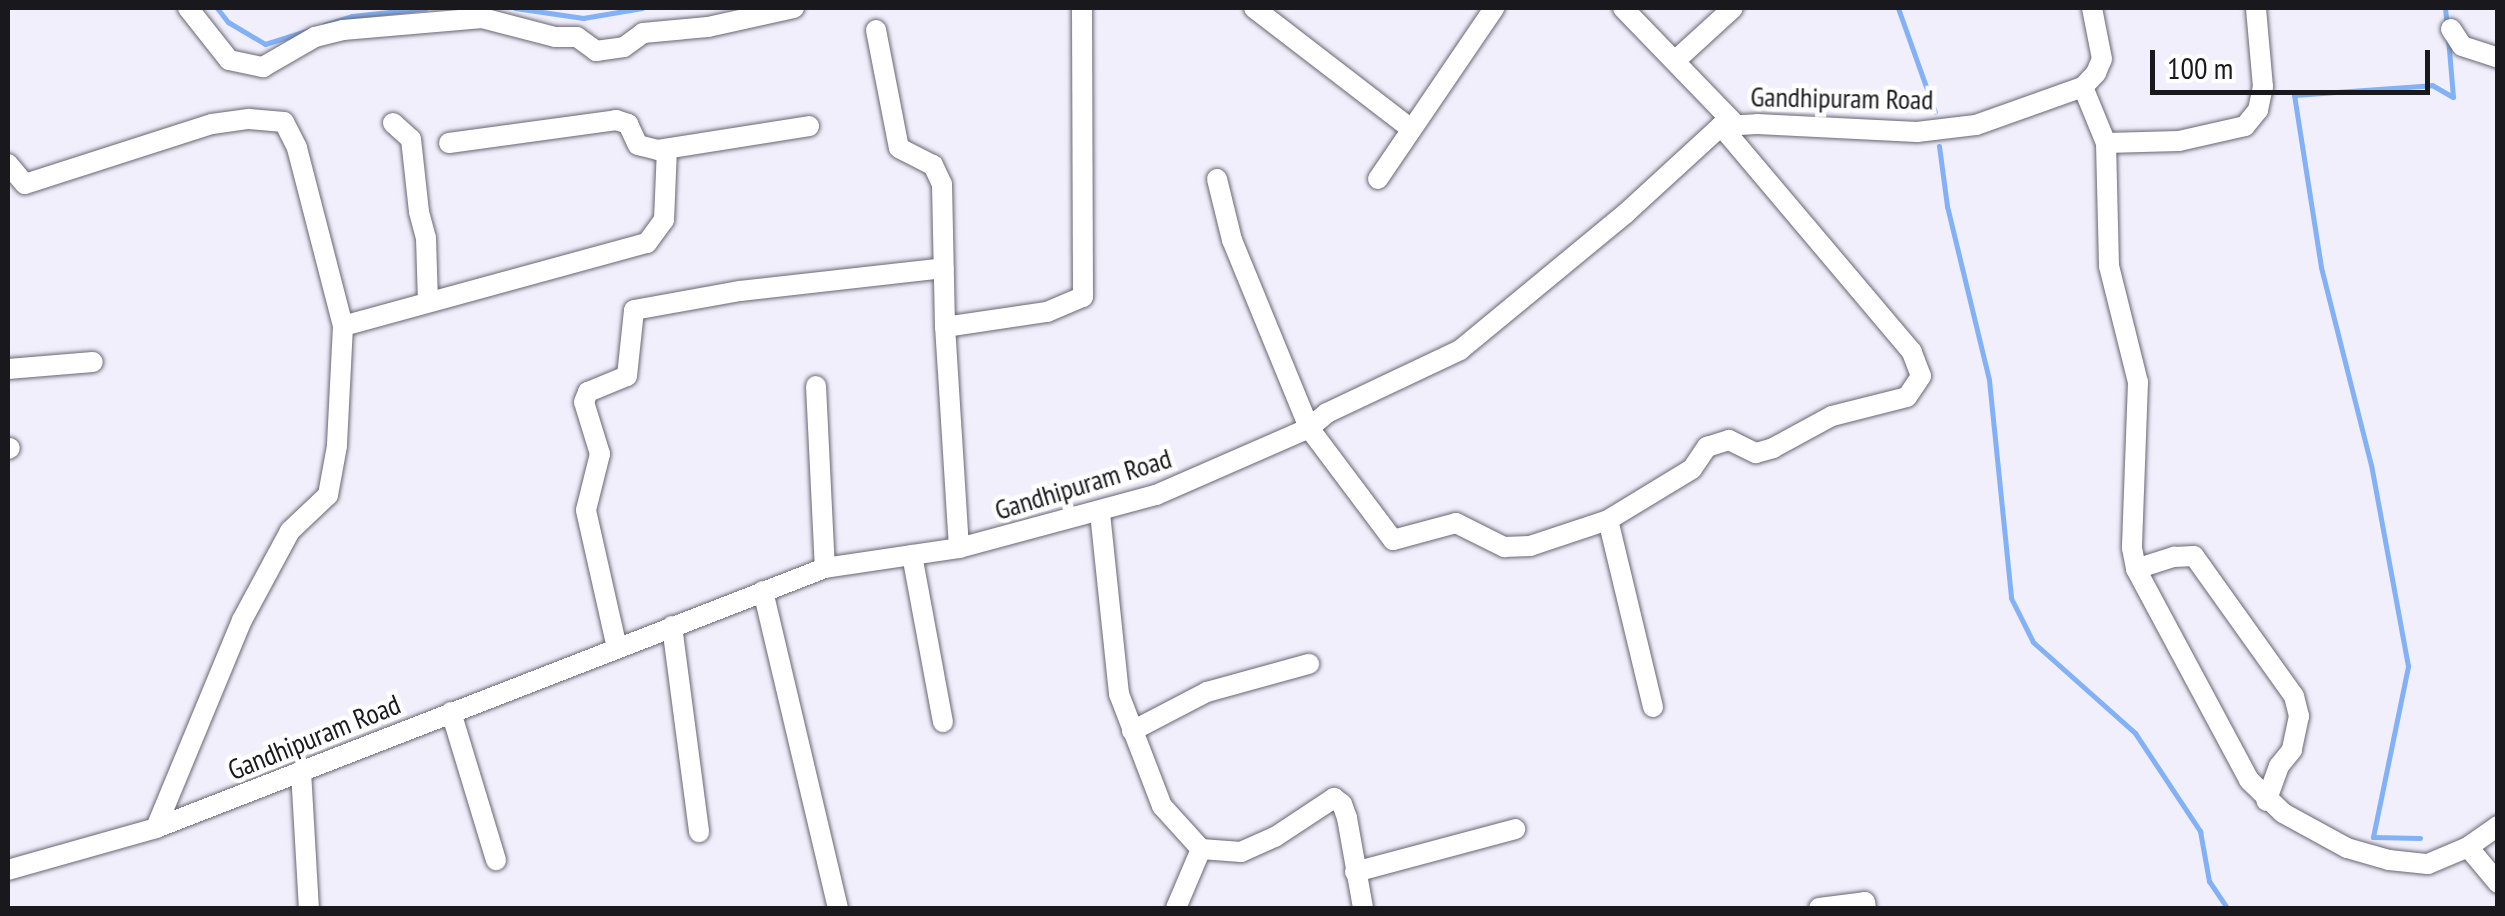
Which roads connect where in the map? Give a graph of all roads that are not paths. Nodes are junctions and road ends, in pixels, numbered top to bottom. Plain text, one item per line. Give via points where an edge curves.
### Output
1 (188, 8) edge
2 (794, 8) edge
3 (1082, 8) edge
4 (1254, 8) edge
5 (1494, 8) edge
6 (1623, 8) edge
7 (1733, 8) edge
8 (2092, 8) edge
9 (2256, 8) edge
10 (2451, 29) dead end
11 (876, 30) dead end
12 (2498, 58) edge
13 (1676, 60) junction
14 (2082, 86) junction
15 (393, 123) dead end
16 (1728, 125) junction
17 (810, 126) dead end
18 (1410, 128) junction
19 (449, 143) dead end
20 (2106, 143) junction
21 (668, 149) junction
22 (8, 164) edge
23 (1218, 179) dead end
24 (1378, 179) dead end
25 (944, 268) junction
26 (428, 301) junction
27 (343, 326) junction
28 (945, 327) junction
29 (93, 362) dead end
30 (8, 369) edge
31 (816, 386) dead end
32 (1309, 428) junction
33 (1100, 514) junction
34 (1608, 520) junction
35 (958, 548) junction
36 (912, 555) junction
37 (825, 568) junction
38 (2136, 570) junction
39 (763, 591) junction
40 (672, 626) junction
41 (617, 648) junction
42 (1309, 664) dead end
43 (1653, 706) dead end
44 (451, 712) junction
45 (943, 722) dead end
46 (1132, 731) junction
47 (301, 771) junction
48 (2266, 801) junction
49 (2498, 826) edge
50 (156, 828) junction
51 (1514, 829) dead end
52 (699, 832) dead end
53 (2468, 847) junction
54 (1201, 849) junction
55 (496, 860) dead end
56 (8, 870) edge
57 (1355, 872) junction
58 (2498, 884) edge
59 (310, 908) edge
60 (838, 908) edge
61 (1176, 908) edge
62 (1363, 908) edge
63 (1819, 908) edge
64 (1866, 908) edge

1 - 2 street via 230,60 263,67 315,37 344,30 482,18 577,37 596,51 624,46 643,33
3 - 28 street via 1084,297 1048,312
4 - 18 street
5 - 18 street
6 - 13 street
7 - 13 street
8 - 14 street via 2102,59
9 - 20 street via 2263,87 2258,110 2245,126 2179,140
10 - 12 street via 2462,46
11 - 25 street via 899,148 940,174
13 - 16 street
14 - 16 street, Gandhipuram Road via 1976,125 1917,132
14 - 20 street
15 - 26 street via 410,139
16 - 32 street, Gandhipuram Road via 1460,350 1327,413
16 - 34 street via 1912,352 1921,376 1907,397 1832,416 1773,448 1756,453 1729,440 1707,447 1692,469
17 - 21 street
18 - 24 street
19 - 21 street via 616,120 628,124 638,145
20 - 38 street via 2110,266 2138,382
21 - 26 street via 664,220 647,243
22 - 27 street via 25,184 212,124 284,122 297,148
23 - 32 street via 1232,240
25 - 28 street
25 - 41 street via 634,310 627,376 588,392 584,402 600,454 586,510
26 - 27 street
27 - 50 street via 328,495 290,531 242,620
28 - 35 street
29 - 30 street
31 - 37 street
32 - 33 street, Gandhipuram Road
32 - 34 street via 1392,540 1456,523 1504,547 1530,546
33 - 35 street, Gandhipuram Road
33 - 46 street via 1120,694
34 - 43 street
35 - 36 street, Gandhipuram Road
36 - 37 street, Gandhipuram Road
36 - 45 street
37 - 39 street, Gandhipuram Road
38 - 48 street
38 - 48 street via 2194,556 2294,696 2299,716 2292,750
39 - 40 street, Gandhipuram Road
39 - 60 street
40 - 41 street, Gandhipuram Road
40 - 52 street
41 - 44 street, Gandhipuram Road
42 - 46 street via 1207,692
44 - 47 street, Gandhipuram Road
44 - 55 street
46 - 54 street via 1162,806
47 - 50 street, Gandhipuram Road
47 - 59 street
48 - 53 street via 2347,848 2388,860 2428,864
49 - 53 street
50 - 56 street, Gandhipuram Road
51 - 57 street
53 - 58 street
54 - 57 street via 1241,852 1334,798 1347,818
54 - 61 street
57 - 62 street
63 - 64 street via 1865,902

